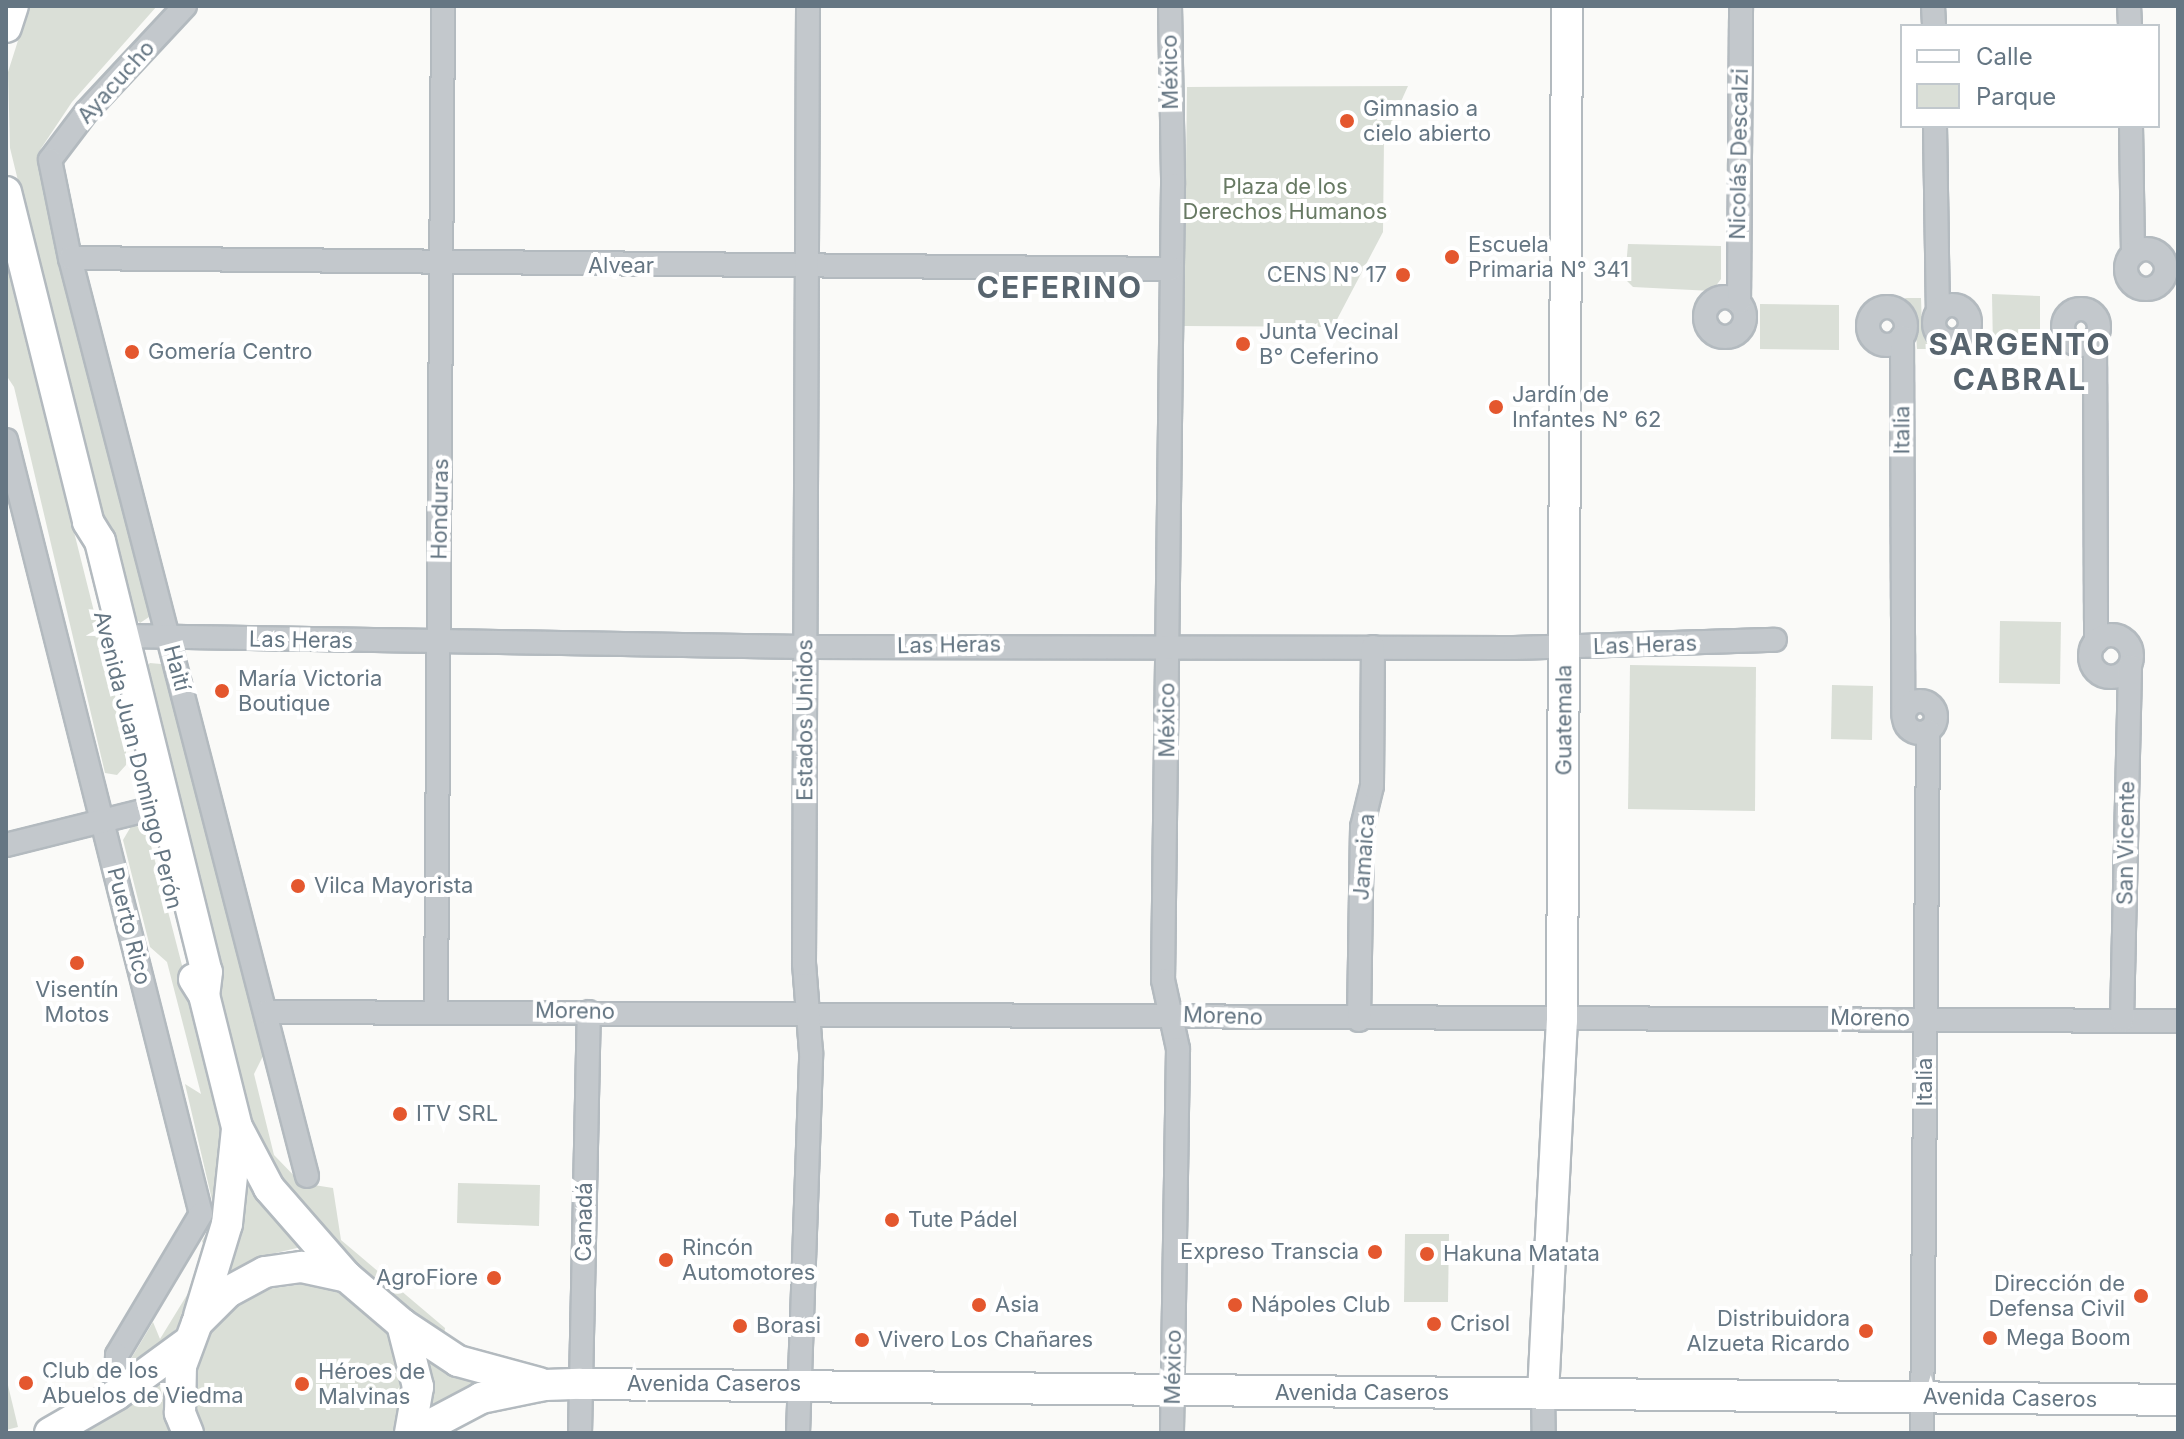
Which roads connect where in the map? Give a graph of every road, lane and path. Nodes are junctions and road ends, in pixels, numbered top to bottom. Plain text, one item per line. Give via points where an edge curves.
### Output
1 (13, 6) edge
2 (185, 6) edge
3 (443, 6) edge
4 (808, 6) edge
5 (1170, 6) edge
6 (1567, 6) edge
7 (1741, 6) edge
8 (6, 27) edge
9 (1935, 128) edge
10 (2131, 128) edge
11 (50, 160) joint
12 (6, 192) edge
13 (2133, 254) dead end
14 (70, 258) junction
15 (444, 264) junction
16 (806, 267) junction
17 (1171, 269) junction
18 (1739, 302) dead end
19 (1938, 312) dead end
20 (1902, 337) dead end
21 (2095, 339) dead end
22 (6, 440) edge
23 (88, 522) junction
24 (124, 636) junction
25 (169, 637) junction
26 (1775, 640) dead end
27 (437, 643) junction
28 (805, 647) junction
29 (1167, 647) junction
30 (1373, 647) junction
31 (1564, 648) junction
32 (150, 809) junction
33 (103, 821) junction
34 (6, 845) edge
35 (204, 995) junction
36 (436, 1011) junction
37 (267, 1012) junction
38 (589, 1012) junction
39 (1170, 1015) junction
40 (807, 1017) junction
41 (1925, 1019) junction
42 (1359, 1020) junction
43 (2122, 1020) junction
44 (1562, 1021) junction
45 (2178, 1021) edge
46 (237, 1127) junction
47 (307, 1176) dead end
48 (347, 1277) junction
49 (402, 1324) junction
50 (192, 1333) junction
51 (798, 1383) junction
52 (580, 1384) junction
53 (545, 1385) junction
54 (1172, 1391) junction
55 (1543, 1394) junction
56 (116, 1395) junction
57 (1922, 1397) junction
58 (2178, 1400) edge
59 (50, 1433) edge
60 (188, 1433) edge
61 (413, 1433) edge
62 (580, 1433) edge
63 (798, 1433) edge
64 (1172, 1433) edge
65 (1544, 1433) edge
66 (1922, 1433) edge

1 - 8 main road
2 - 11 street, Ayacucho via 87,111
3 - 15 street, Honduras
4 - 16 street, Estados Unidos
5 - 17 street, México
6 - 31 main road, Guatemala
7 - 18 street, Nicolás Descalzi
9 - 19 street
10 - 13 street
11 - 14 street, Haití
12 - 23 main road, Avenida Juan Domingo Perón
14 - 15 street, Alvear
14 - 25 street, Haití
15 - 16 street, Alvear
15 - 27 street, Honduras
16 - 17 street, Alvear
16 - 28 street, Estados Unidos
17 - 29 street, México
20 - 41 street, Italia via 1903,715 1912,702 1927,703 1936,716 1928,731
21 - 43 street, San Vicente via 2096,642 2090,657 2100,673 2113,676 2130,666
22 - 33 street, Puerto Rico
23 - 24 main road, Avenida Juan Domingo Perón via 100,541
23 - 32 main road, Avenida Juan Domingo Perón via 85,544
24 - 25 street, Las Heras
24 - 35 main road, Avenida Juan Domingo Perón via 207,972
25 - 27 street, Las Heras
25 - 37 street, Haití
26 - 31 street, Las Heras
27 - 28 street, Las Heras
27 - 36 street, Honduras
28 - 29 street, Las Heras
28 - 40 street, Estados Unidos
29 - 30 street, Las Heras
29 - 39 street, México via 1163,980
30 - 31 street, Las Heras
30 - 42 street, Jamaica via 1372,786 1362,827
31 - 44 main road, Guatemala
32 - 33 street
32 - 35 main road, Avenida Juan Domingo Perón via 191,975
33 - 34 street
33 - 56 street, Puerto Rico via 201,1214 117,1355
35 - 46 main road, Avenida Juan Domingo Perón
36 - 37 street, Moreno
36 - 38 street, Moreno
37 - 47 street, Haití
38 - 40 street, Moreno
38 - 52 street, Canadá
39 - 40 street, Moreno
39 - 42 street, Moreno
39 - 54 street, México via 1178,1049
40 - 51 street, Estados Unidos via 811,1052
41 - 43 street, Moreno
41 - 44 street, Moreno via 1738,1016
41 - 57 street, Italia
42 - 44 street, Moreno
43 - 45 street, Moreno
44 - 55 main road, Guatemala
46 - 48 main road, Avenida Juan Domingo Perón via 269,1188
46 - 50 main road, Avenida Juan Domingo Perón via 227,1224
48 - 49 main road, Avenida Juan Domingo Perón
48 - 50 main road via 302,1267 265,1272 228,1292
49 - 53 main road, Avenida Caseros via 458,1361
49 - 61 main road via 418,1387
50 - 56 main road
50 - 60 main road, Avenida Juan Domingo Perón via 179,1402
51 - 52 main road, Avenida Caseros
51 - 54 main road, Avenida Caseros
51 - 63 street, Estados Unidos
52 - 53 main road, Avenida Caseros
52 - 62 street, Canadá
53 - 61 main road, Avenida Caseros via 481,1398
54 - 55 main road, Avenida Caseros
54 - 64 street, México
55 - 57 main road, Avenida Caseros
55 - 65 street, Guatemala
56 - 59 main road
57 - 58 main road, Avenida Caseros
57 - 66 street, Italia

